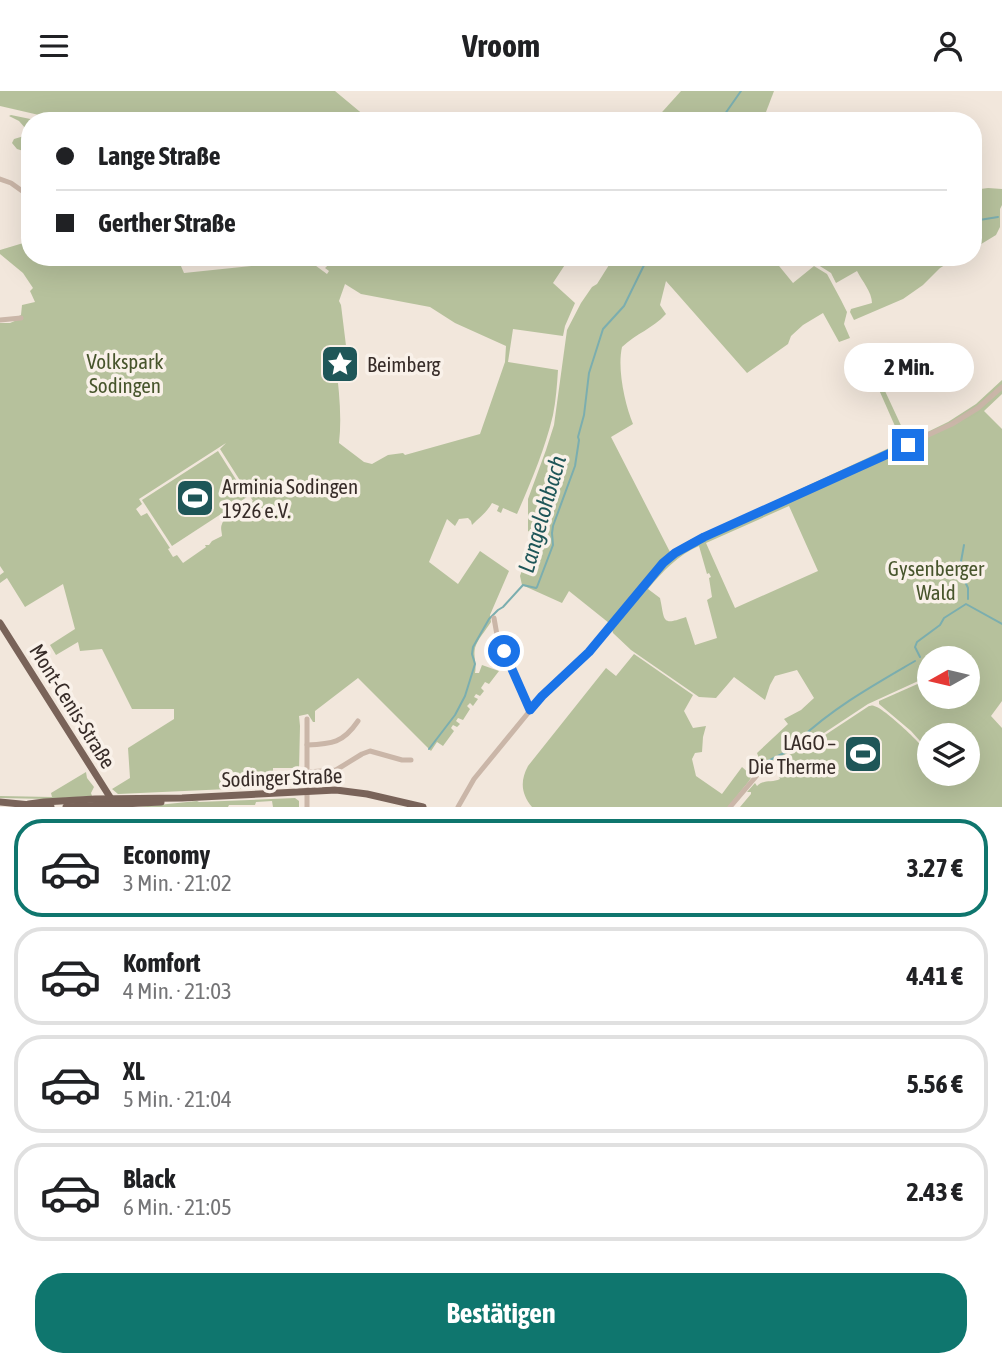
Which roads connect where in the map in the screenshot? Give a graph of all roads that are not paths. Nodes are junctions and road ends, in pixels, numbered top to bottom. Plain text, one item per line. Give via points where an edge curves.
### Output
1 (0, 179) edge
2 (21, 190) edge
3 (21, 318) dead end
4 (0, 320) edge
5 (1002, 387) edge
6 (494, 618) dead end
7 (0, 623) edge
8 (530, 710) junction
9 (307, 719) dead end
10 (358, 721) dead end
11 (307, 744) junction
12 (411, 760) dead end
13 (770, 769) dead end
14 (307, 772) junction
15 (307, 792) junction
16 (0, 802) edge
17 (29, 804) junction
18 (113, 804) edge
19 (51, 807) edge
20 (66, 807) edge
21 (307, 807) edge
22 (423, 807) edge
23 (458, 807) edge
24 (730, 807) edge

1 - 2 street
3 - 4 street
5 - 8 street via 952,424 675,553 589,652
6 - 8 street
7 - 18 main road, Mont-Cenis-Straße
8 - 23 street via 474,779
9 - 11 street
10 - 11 street via 331,744
11 - 14 street
12 - 14 street via 370,751 336,770
13 - 24 street via 759,773
14 - 15 street
15 - 18 main road, Sodinger Straße
15 - 21 street
15 - 22 main road, Sodinger Straße via 367,794
16 - 17 main road, Sodinger Straße
17 - 18 main road, Sodinger Straße
17 - 19 main road, Sodinger Straße
18 - 20 main road, Sodinger Straße

